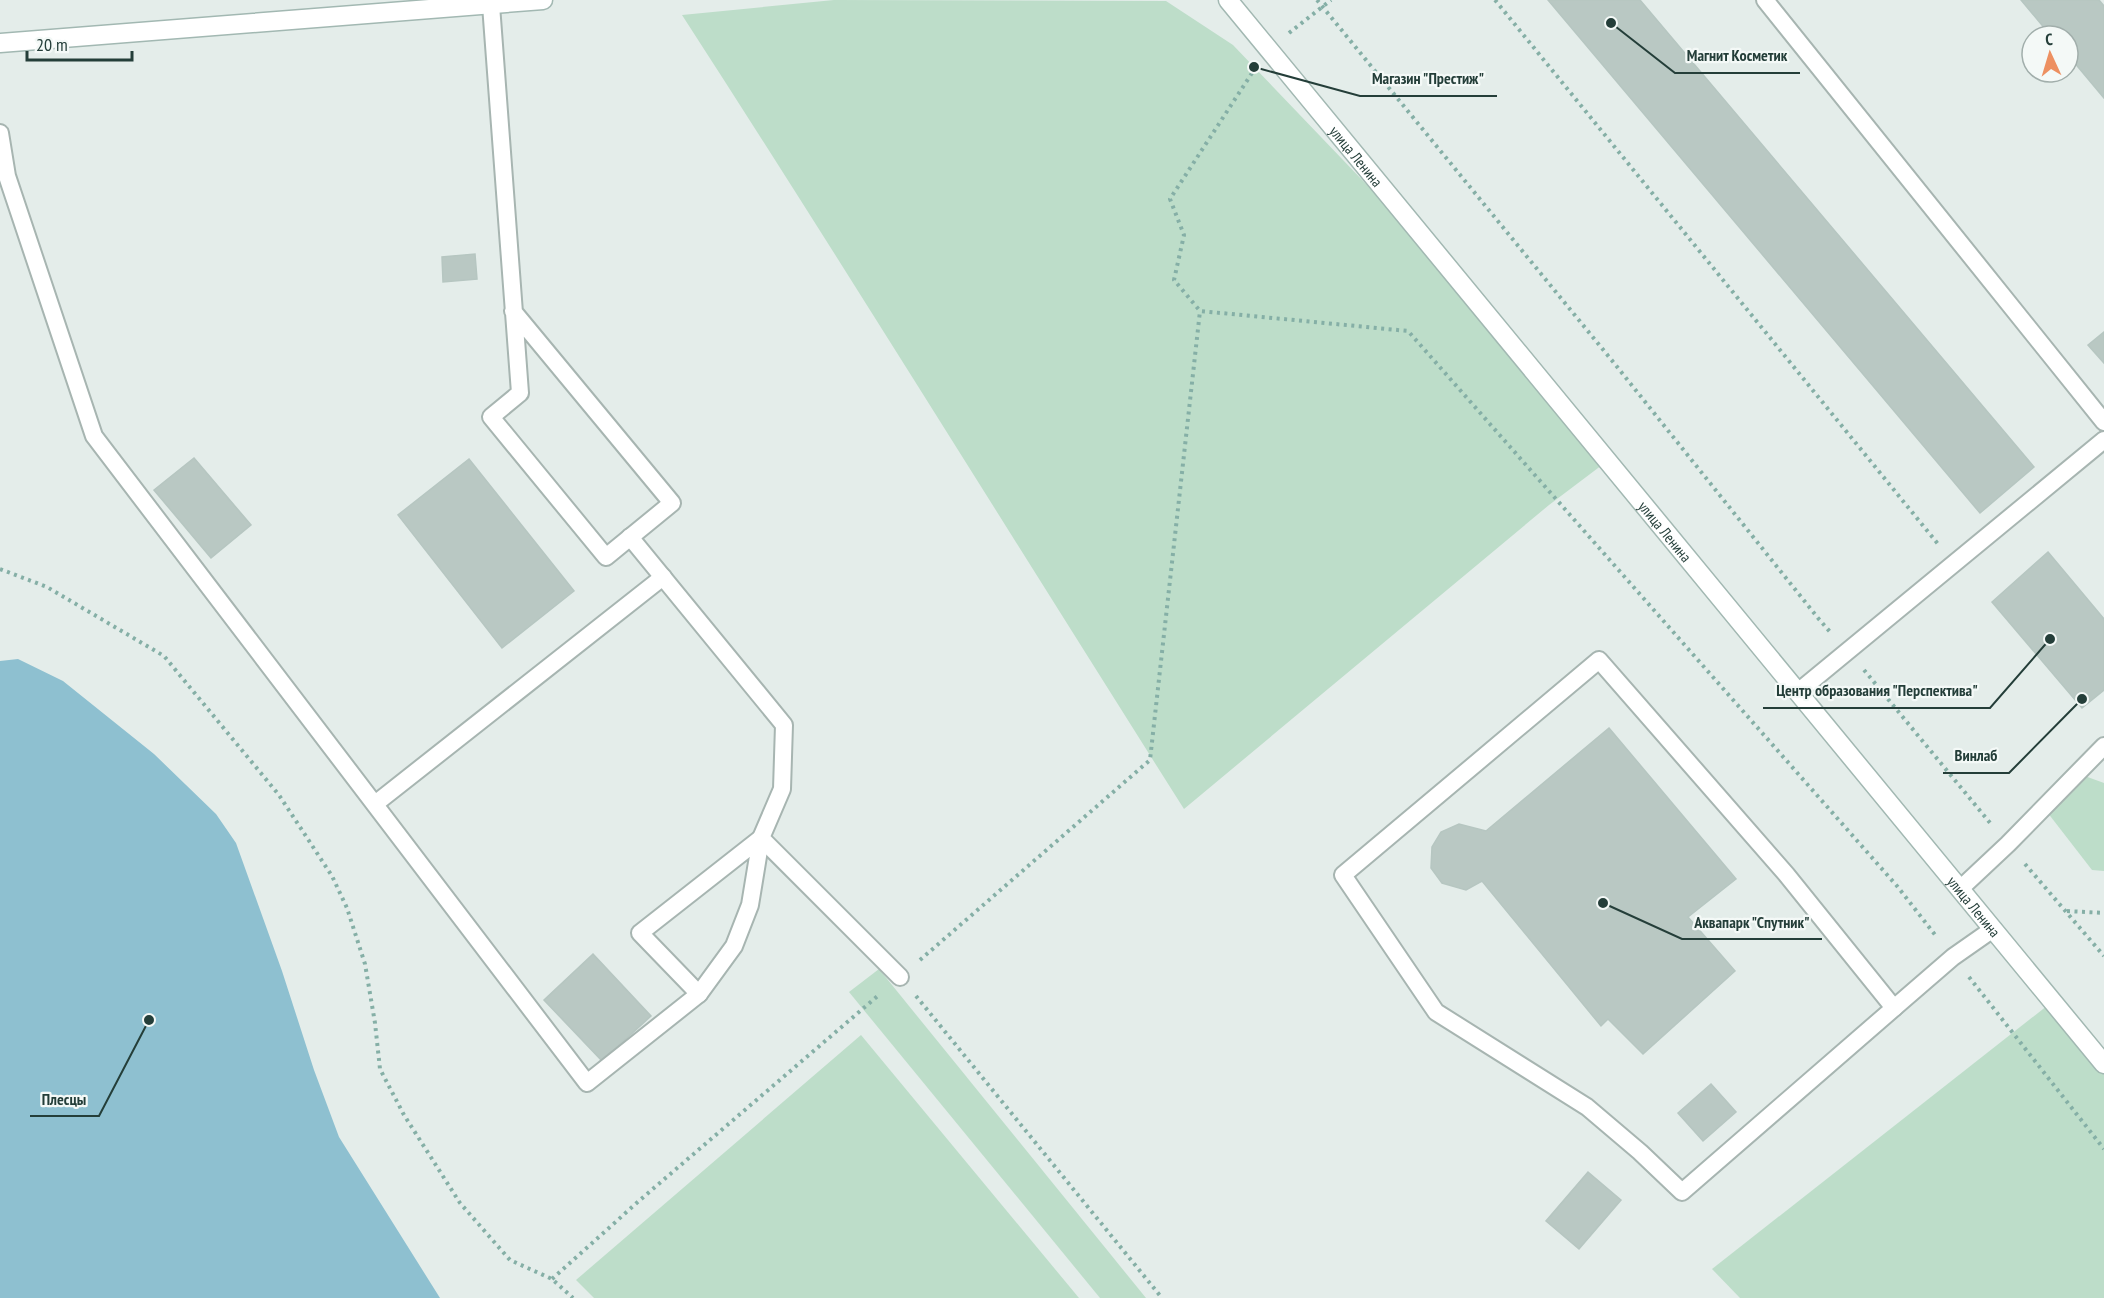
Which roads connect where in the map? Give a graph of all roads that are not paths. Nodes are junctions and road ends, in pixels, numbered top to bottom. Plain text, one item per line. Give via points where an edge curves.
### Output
1 (543, 0) edge
2 (1228, 0) edge
3 (1765, 0) edge
4 (491, 4) junction
5 (0, 44) edge
6 (0, 133) edge
7 (513, 311) junction
8 (2104, 422) edge
9 (2104, 440) edge
10 (630, 537) junction
11 (663, 577) junction
12 (1798, 692) junction
13 (2104, 746) edge
14 (375, 804) junction
15 (762, 838) junction
16 (1960, 889) junction
17 (1993, 929) junction
18 (900, 976) road end
19 (699, 994) junction
20 (1894, 1008) junction
21 (2104, 1064) edge

1 - 4 street
2 - 12 street, улица Ленина
3 - 8 lane
4 - 5 street
4 - 7 lane
6 - 14 lane via 7,176 94,436
7 - 10 lane via 672,503
7 - 10 lane via 520,393 491,417 606,557
9 - 12 lane
10 - 11 lane
11 - 14 lane
11 - 15 lane via 784,725 783,789
12 - 16 street, улица Ленина
13 - 16 lane
14 - 19 lane via 587,1083
15 - 18 lane
15 - 19 lane via 750,905 734,946
15 - 19 lane via 640,933
16 - 17 street, улица Ленина
17 - 20 lane via 1953,957
17 - 21 street, улица Ленина
20 - 20 lane via 1786,874 1599,660 1343,875 1436,1012 1587,1107 1682,1192

